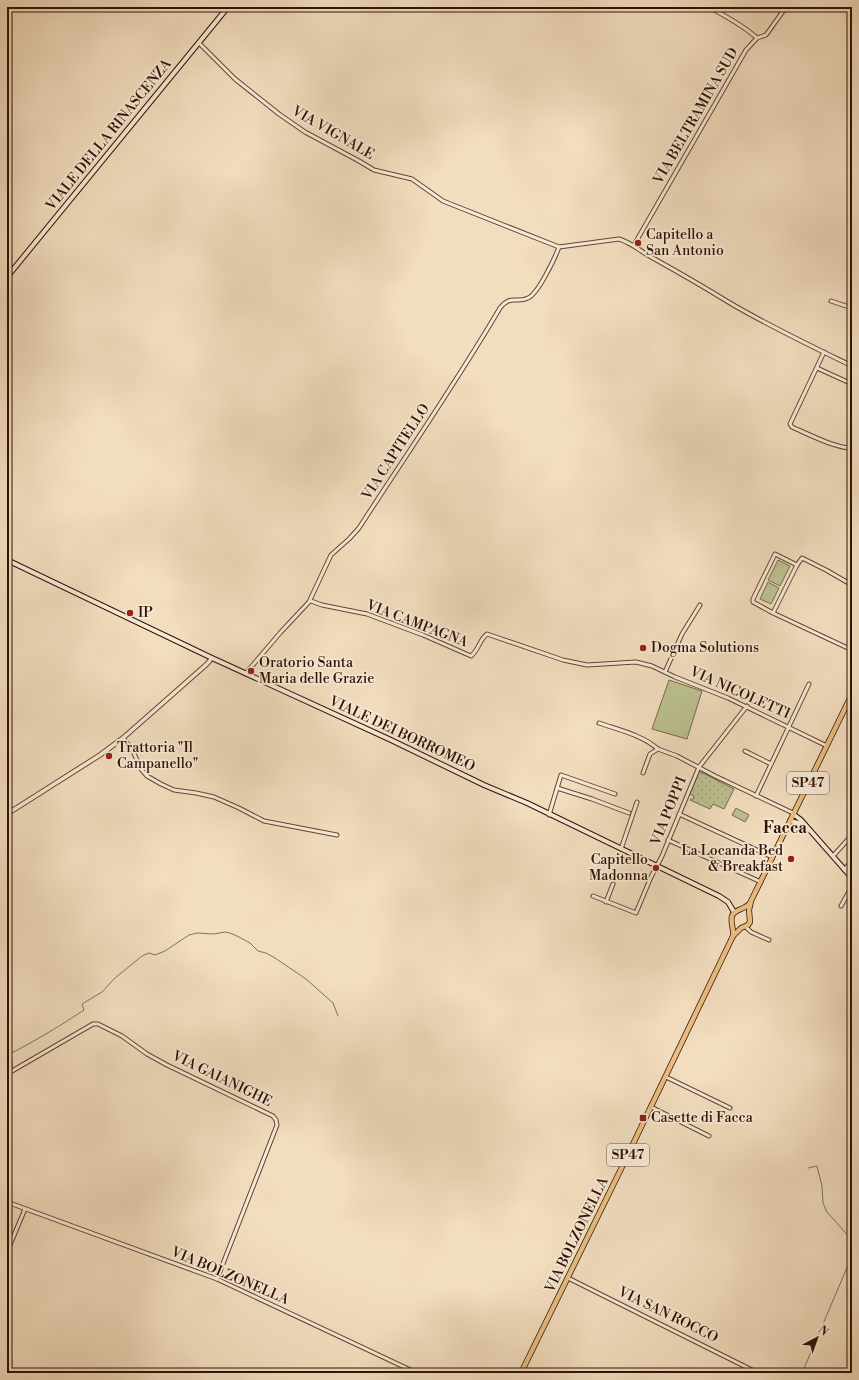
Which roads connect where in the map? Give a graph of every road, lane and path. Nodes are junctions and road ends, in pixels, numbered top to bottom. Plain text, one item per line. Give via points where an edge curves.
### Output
1 (228, 7) edge
2 (709, 7) edge
3 (786, 7) edge
4 (757, 38) junction
5 (199, 43) junction
6 (634, 245) junction
7 (559, 247) junction
8 (7, 277) edge
9 (831, 301) dead end
10 (852, 308) edge
11 (824, 352) junction
12 (852, 366) edge
13 (817, 368) junction
14 (852, 384) edge
15 (852, 448) edge
16 (7, 560) edge
17 (797, 565) junction
18 (852, 585) edge
19 (310, 601) junction
20 (700, 605) dead end
21 (773, 613) junction
22 (852, 650) edge
23 (212, 658) junction
24 (572, 661) joint
25 (665, 672) junction
26 (246, 673) junction
27 (809, 684) dead end
28 (852, 694) edge
29 (747, 706) junction
30 (599, 723) dead end
31 (788, 727) junction
32 (123, 738) junction
33 (827, 746) junction
34 (658, 749) junction
35 (745, 751) dead end
36 (771, 764) junction
37 (699, 767) junction
38 (643, 773) dead end
39 (558, 788) junction
40 (615, 794) dead end
41 (756, 796) junction
42 (637, 802) dead end
43 (629, 813) dead end
44 (7, 814) edge
45 (679, 814) junction
46 (793, 814) junction
47 (549, 815) junction
48 (790, 821) junction
49 (804, 824) junction
50 (337, 835) dead end
51 (852, 835) edge
52 (668, 840) junction
53 (621, 849) junction
54 (834, 856) junction
55 (772, 857) junction
56 (852, 861) edge
57 (657, 865) junction
58 (844, 870) junction
59 (852, 878) edge
60 (761, 882) junction
61 (612, 884) dead end
62 (852, 886) edge
63 (593, 896) dead end
64 (751, 901) junction
65 (606, 902) junction
66 (841, 906) dead end
67 (741, 910) junction
68 (734, 912) junction
69 (749, 914) junction
70 (733, 925) junction
71 (744, 928) junction
72 (733, 936) junction
73 (769, 940) dead end
74 (7, 1053) edge
75 (8, 1073) edge
76 (666, 1077) junction
77 (651, 1107) junction
78 (730, 1108) dead end
79 (709, 1136) dead end
80 (7, 1202) edge
81 (25, 1209) junction
82 (7, 1252) edge
83 (568, 1278) junction
84 (217, 1279) junction
85 (417, 1373) edge
86 (522, 1373) edge
87 (758, 1373) edge

1 - 5 main road, VIALE DELLA RINASCENZA
2 - 4 street
3 - 4 street, VIA BELTRAMINA SUD via 766,35
4 - 6 street, VIA BELTRAMINA SUD via 746,50
5 - 7 street, VIA VIGNALE via 257,98 305,132 374,170 412,180 443,201
5 - 8 main road, VIALE DELLA RINASCENZA
6 - 7 street, VIA VIGNALE via 619,239
6 - 11 street, VIA VIGNALE via 746,312
7 - 19 street, VIA CAPITELLO via 534,294 527,299 509,300 500,308 448,394 359,528 327,561
9 - 10 street
11 - 12 street, VIA VIGNALE
11 - 13 street
13 - 14 street
13 - 15 street via 790,424 818,438
16 - 23 main road, VIALE DEI BORROMEO
17 - 18 street via 802,558
17 - 21 street
17 - 21 street via 775,554 753,600
19 - 24 street, VIA CAMPAGNA via 367,614 471,656 487,634
19 - 26 street, VIA CAPITELLO
20 - 25 street via 682,634
21 - 22 street
23 - 26 main road, VIALE DEI BORROMEO
23 - 32 street
24 - 25 street, VIA NICOLETTI via 587,665 636,662
25 - 29 street, VIA NICOLETTI
26 - 47 main road, VIALE DEI BORROMEO
27 - 31 street
28 - 33 main road, SP47
29 - 31 street, VIA NICOLETTI
29 - 37 street, VIA POPPI
30 - 34 street via 640,738
31 - 33 street, VIA NICOLETTI
31 - 36 street
32 - 44 street
32 - 50 street via 132,749 141,770 147,776 174,790 214,797 264,822
33 - 46 main road, SP47
34 - 37 street
34 - 38 street via 650,754
35 - 36 street
36 - 41 street
37 - 41 street
37 - 45 street, VIA POPPI
39 - 40 street via 561,775
39 - 43 street
39 - 47 street
41 - 46 street
42 - 53 street
45 - 52 street, VIA POPPI
45 - 55 street
46 - 48 main road, SP47
46 - 49 main road
47 - 53 main road, VIALE DEI BORROMEO
48 - 49 main road
48 - 55 main road, SP47
49 - 54 main road
51 - 54 street
52 - 57 street, VIA POPPI
52 - 60 street
53 - 57 main road, VIALE DEI BORROMEO
54 - 58 main road
55 - 60 main road, SP47
56 - 58 street
57 - 65 street, VIA POPPI via 636,912
57 - 68 main road, VIALE DEI BORROMEO via 719,896 728,902
58 - 59 main road
60 - 64 main road, SP47
61 - 65 street
62 - 66 street
63 - 65 street, VIA POPPI
64 - 67 main road, SP47
64 - 69 main road, SP47
67 - 68 main road, SP47
67 - 69 main road
68 - 70 main road, VIA BOLZONELLA / SP47
69 - 71 main road, SP47 via 750,922
70 - 71 main road
70 - 72 main road, VIA BOLZONELLA / SP47
71 - 72 main road, VIA BOLZONELLA / SP47
71 - 73 street
72 - 76 main road, VIA BOLZONELLA / SP47
74 - 75 street via 10,1060
75 - 84 street, VIA GAIANIGHE via 93,1024 98,1024 167,1065 273,1116 277,1125
76 - 77 main road, VIA BOLZONELLA / SP47
76 - 78 street
77 - 79 street
77 - 83 main road, VIA BOLZONELLA / SP47
80 - 81 street, VIA BOLZONELLA
81 - 82 street
81 - 84 street, VIA BOLZONELLA
83 - 86 main road, VIA BOLZONELLA / SP47
83 - 87 street, VIA SAN ROCCO
84 - 85 street, VIA BOLZONELLA

